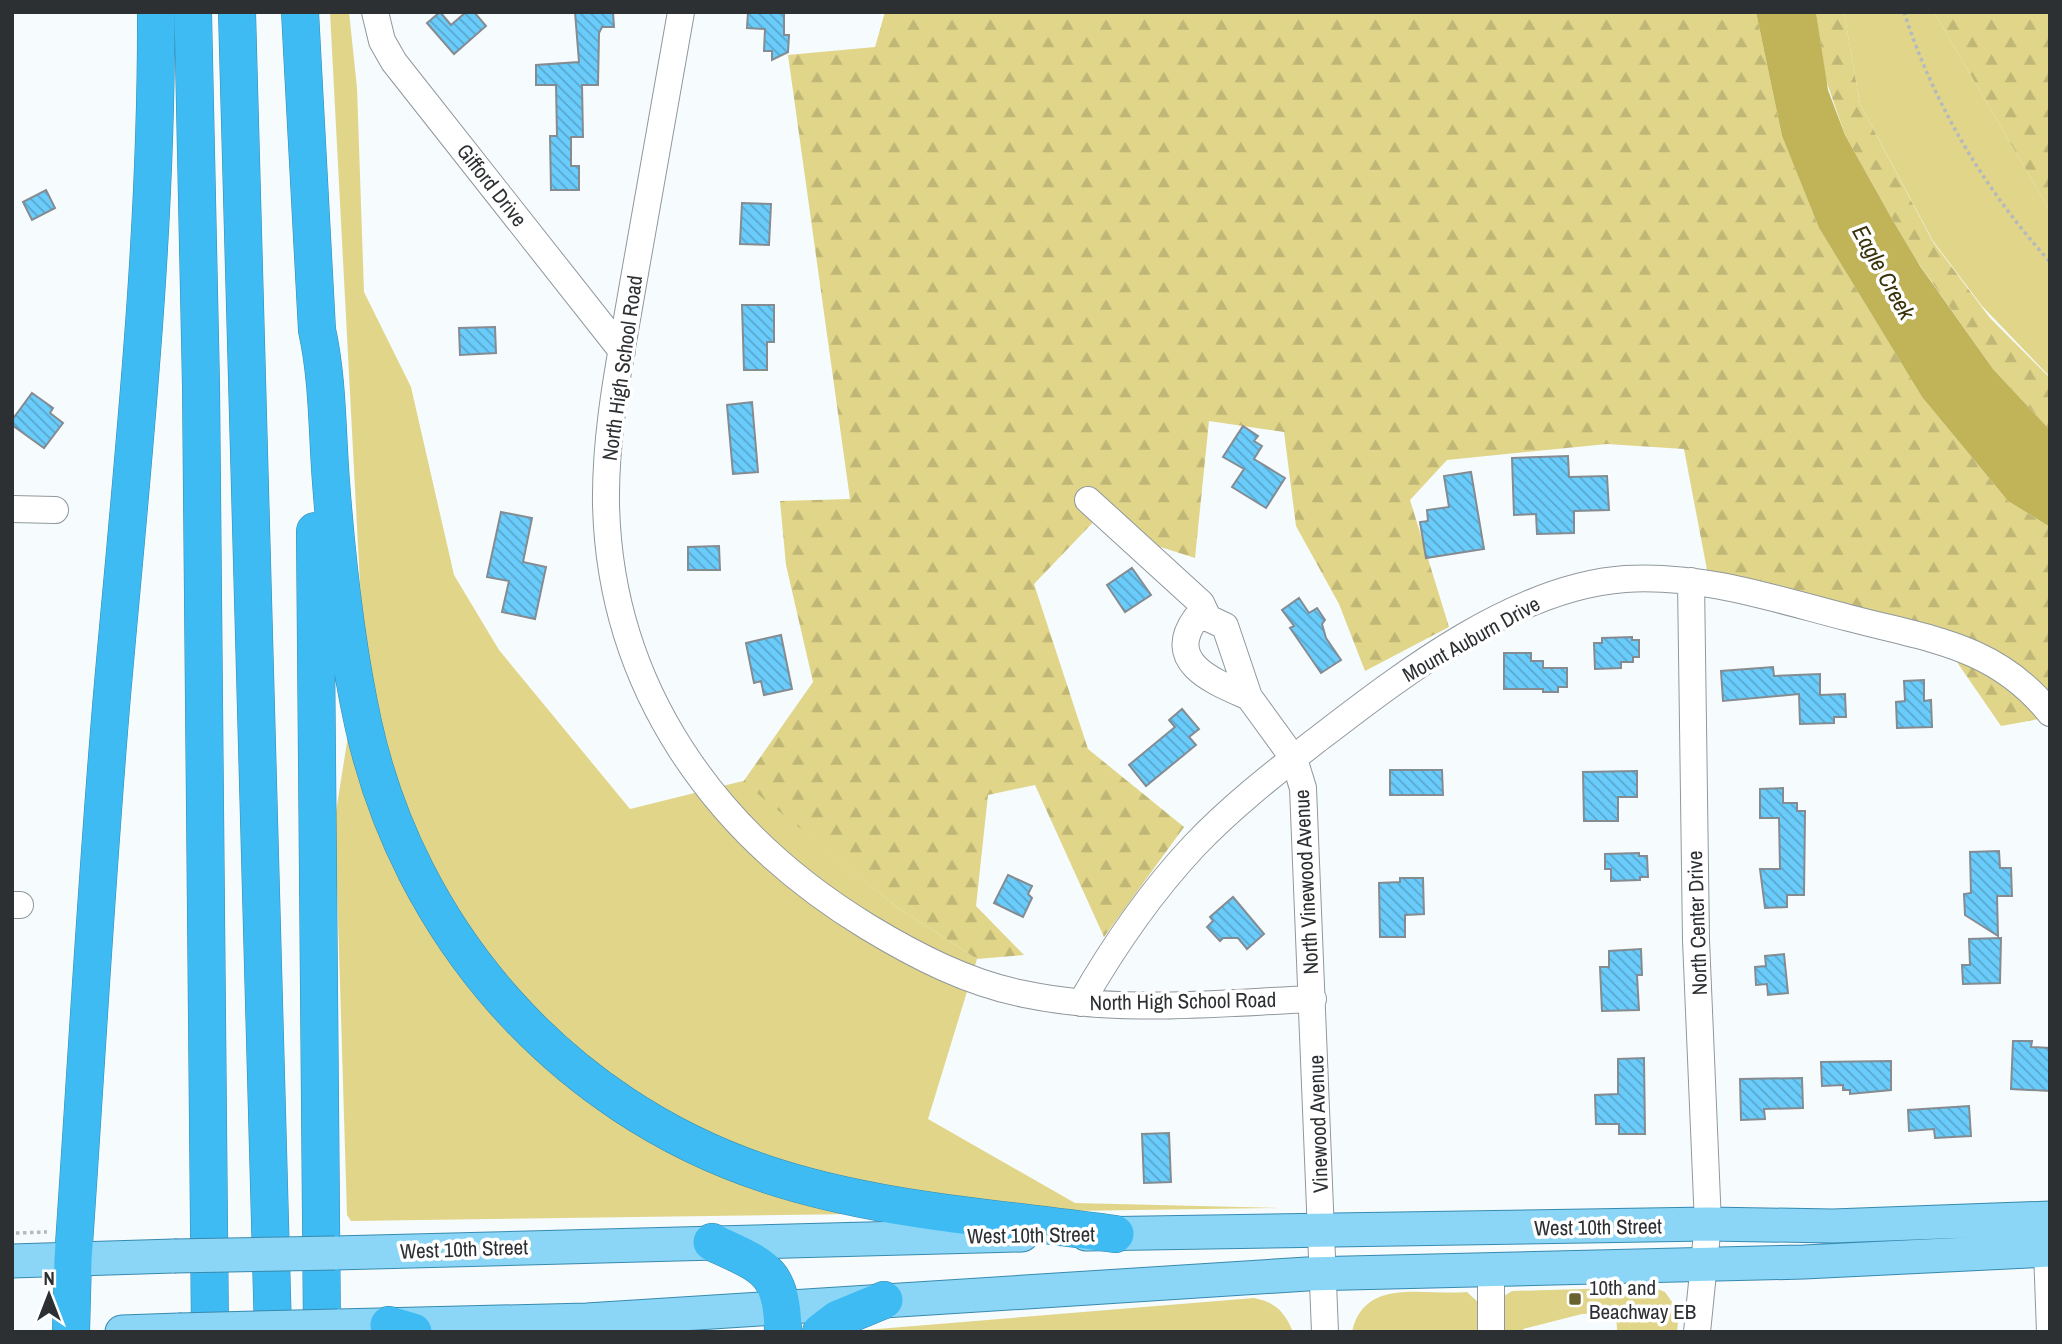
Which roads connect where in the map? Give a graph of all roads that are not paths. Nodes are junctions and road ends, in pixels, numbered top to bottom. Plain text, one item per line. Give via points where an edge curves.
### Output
1 (156, 12) edge
2 (192, 12) edge
3 (237, 12) edge
4 (300, 12) edge
5 (375, 12) edge
6 (681, 12) edge
7 (317, 330) junction
8 (622, 351) junction
9 (1088, 500) dead end
10 (12, 509) edge
11 (55, 510) dead end
12 (1691, 581) junction
13 (1208, 618) junction
14 (1249, 697) junction
15 (2050, 713) edge
16 (1294, 759) junction
17 (1313, 999) junction
18 (1081, 1003) junction
19 (1709, 1224) junction
20 (1115, 1234) junction
21 (2049, 1240) edge
22 (712, 1242) junction
23 (1323, 1251) junction
24 (73, 1259) junction
25 (12, 1261) edge
26 (1703, 1264) junction
27 (1491, 1269) junction
28 (884, 1300) junction
29 (782, 1320) edge
30 (401, 1328) edge
31 (330, 1329) edge
32 (194, 1331) edge
33 (71, 1332) edge
34 (122, 1332) edge
35 (274, 1332) edge
36 (821, 1332) edge
37 (1325, 1332) edge
38 (1491, 1332) edge
39 (1697, 1332) edge
40 (2050, 1332) edge

1 - 24 highway via 155,146 146,296 109,726
2 - 32 highway via 201,371
3 - 35 highway
4 - 7 highway
5 - 8 street, Gifford Drive via 394,62
6 - 8 street, North High School Road
7 - 20 highway via 324,364 341,578 372,761 389,812 426,893 473,966 500,998 604,1093 722,1158 768,1175 879,1201
7 - 31 highway via 312,364
8 - 18 street, North High School Road via 607,452 611,557 640,667 693,768 767,855 807,887 897,944 972,979 1023,994
9 - 13 street via 1201,603
10 - 11 street
12 - 15 street, Mount Auburn Drive via 1977,653 2021,683
12 - 16 street, Mount Auburn Drive via 1616,580 1529,604 1405,676
12 - 19 street, North Center Drive via 1696,940
13 - 14 street, North Vinewood Avenue via 1225,626
13 - 14 street, North Vinewood Avenue via 1196,618 1186,632 1184,646 1192,664 1202,674
14 - 16 street, North Vinewood Avenue
16 - 17 street, North Vinewood Avenue via 1303,788
16 - 18 street, Mount Auburn Drive via 1230,810 1182,860 1123,935
17 - 18 street, North High School Road via 1131,1006
17 - 23 street, Vinewood Avenue
19 - 21 main road, West 10th Street via 1833,1226
19 - 23 main road, West 10th Street
19 - 26 street, North Center Drive
20 - 22 main road, West 10th Street
20 - 23 main road, West 10th Street
21 - 26 main road, West 10th Street
21 - 40 street
22 - 24 main road, West 10th Street, bridge
22 - 29 highway via 760,1266 775,1285
23 - 27 main road, West 10th Street
23 - 28 main road, West 10th Street
23 - 37 street, Vinewood Avenue
24 - 25 main road, West 10th Street
24 - 33 highway
26 - 27 main road, West 10th Street
26 - 39 street, North Center Drive
27 - 38 street
28 - 29 main road, West 10th Street
28 - 36 highway via 838,1319
29 - 30 main road, West 10th Street via 587,1320
30 - 31 main road, West 10th Street
31 - 32 main road, West 10th Street, bridge
32 - 34 main road, West 10th Street

